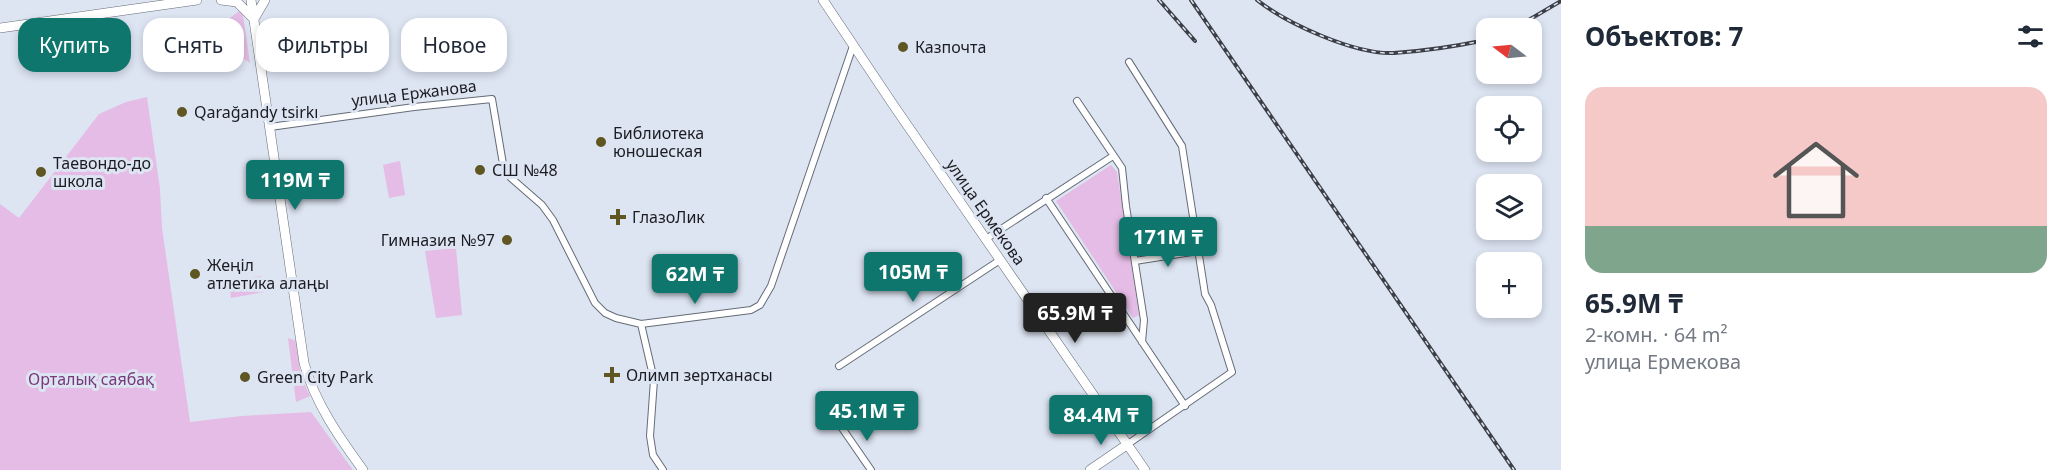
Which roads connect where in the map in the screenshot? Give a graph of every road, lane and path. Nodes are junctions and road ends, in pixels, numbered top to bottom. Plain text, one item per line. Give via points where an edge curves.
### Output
1 (197, 0) edge
2 (221, 0) edge
3 (251, 0) edge
4 (265, 0) edge
5 (823, 0) edge
6 (148, 3) edge
7 (254, 19) junction
8 (0, 28) edge
9 (853, 46) junction
10 (1129, 62) dead end
11 (1077, 101) dead end
12 (270, 128) junction
13 (1113, 156) junction
14 (1046, 198) junction
15 (986, 239) junction
16 (1198, 251) junction
17 (1000, 260) junction
18 (1135, 261) junction
19 (641, 324) junction
20 (1142, 342) junction
21 (839, 366) dead end
22 (1185, 406) junction
23 (842, 428) dead end
24 (1128, 444) junction
25 (363, 470) edge
26 (663, 470) edge
27 (871, 470) edge
28 (1090, 470) edge
29 (1145, 470) edge

1 - 6 main road
2 - 7 main road via 237,2
3 - 7 main road
4 - 7 main road
5 - 9 main road, улица Ермекова
6 - 8 main road
7 - 12 main road
9 - 15 main road, улица Ермекова
9 - 19 street, улица Ержанова via 766,298 751,310
10 - 16 street via 1182,146
11 - 13 street
12 - 19 street, улица Ержанова via 492,99 503,164 511,178 554,220 594,303 616,318
12 - 25 main road via 308,377 327,418
13 - 14 street
13 - 18 street via 1122,168
14 - 15 street
14 - 20 street
15 - 17 main road, улица Ермекова
16 - 18 street
16 - 22 street via 1205,294 1232,372
17 - 21 street
17 - 24 main road, улица Ермекова
18 - 20 street via 1144,320
19 - 26 street via 654,380 650,436 654,455
20 - 22 street
22 - 24 street
23 - 27 street
24 - 28 main road
24 - 29 main road, улица Ермекова

